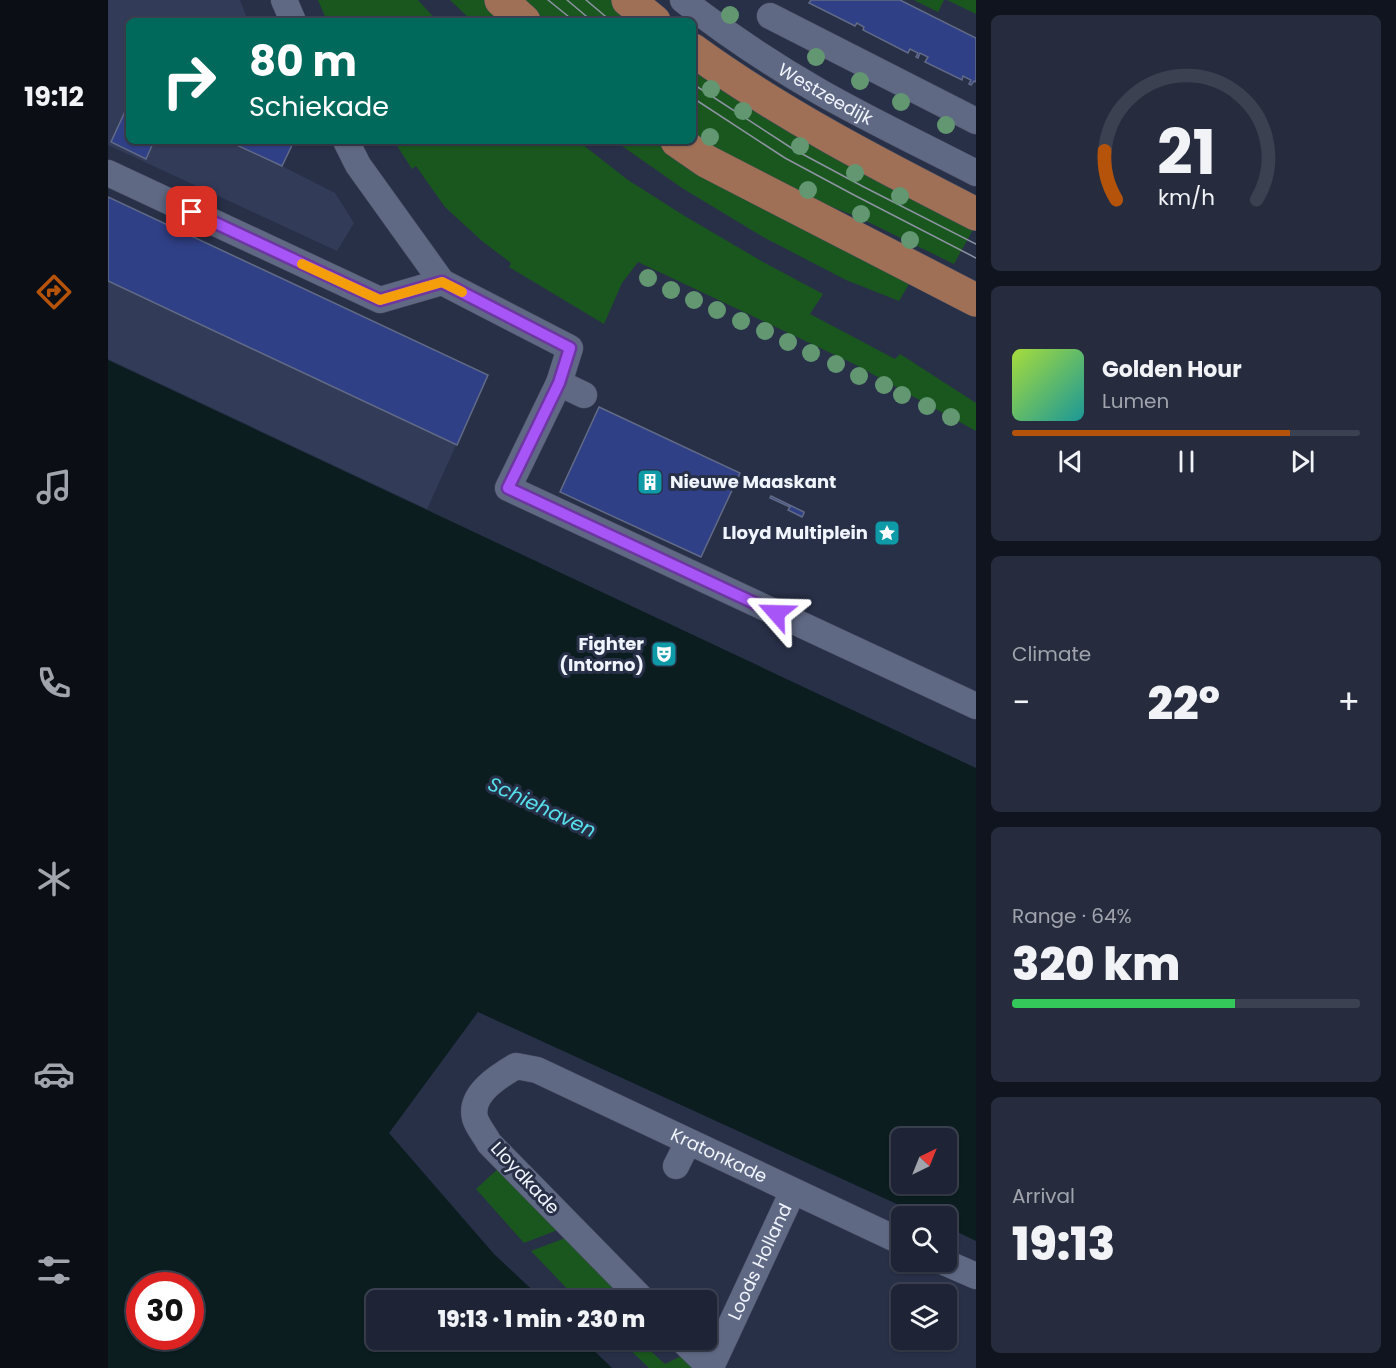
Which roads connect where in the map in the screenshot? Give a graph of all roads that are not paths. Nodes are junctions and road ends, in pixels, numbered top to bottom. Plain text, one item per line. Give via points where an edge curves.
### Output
1 (284, 0) edge
2 (501, 0) edge
3 (628, 0) edge
4 (683, 0) edge
5 (774, 8) edge
6 (292, 18) edge
7 (521, 18) edge
8 (650, 18) edge
9 (751, 50) junction
10 (696, 52) edge
11 (976, 121) edge
12 (348, 144) edge
13 (682, 144) edge
14 (108, 173) edge
15 (976, 173) edge
16 (976, 214) edge
17 (442, 282) junction
18 (976, 300) edge
19 (559, 383) junction
20 (584, 395) dead end
21 (976, 706) edge
22 (537, 1070) joint
23 (688, 1142) junction
24 (676, 1166) dead end
25 (793, 1191) junction
26 (891, 1237) edge
27 (957, 1268) edge
28 (976, 1276) edge
29 (633, 1290) edge
30 (692, 1350) edge
31 (711, 1368) edge

1 - 6 street
2 - 7 main road
3 - 8 main road
4 - 9 street, Westzeedijk
5 - 9 street
5 - 11 street
9 - 15 street, Westzeedijk via 829,97
10 - 16 main road, Westzeedijk via 795,116
12 - 17 street via 358,165
13 - 18 main road
14 - 17 street via 380,300
17 - 19 street via 570,348
19 - 20 street
19 - 21 street via 508,488
22 - 23 street, Kratonkade
22 - 29 street, Lloydkade via 516,1066 497,1077 475,1106 475,1118 489,1143
23 - 24 street
23 - 25 street, Kratonkade
25 - 26 street, Kratonkade
25 - 31 street, Loods Holland
27 - 28 street
30 - 31 street

